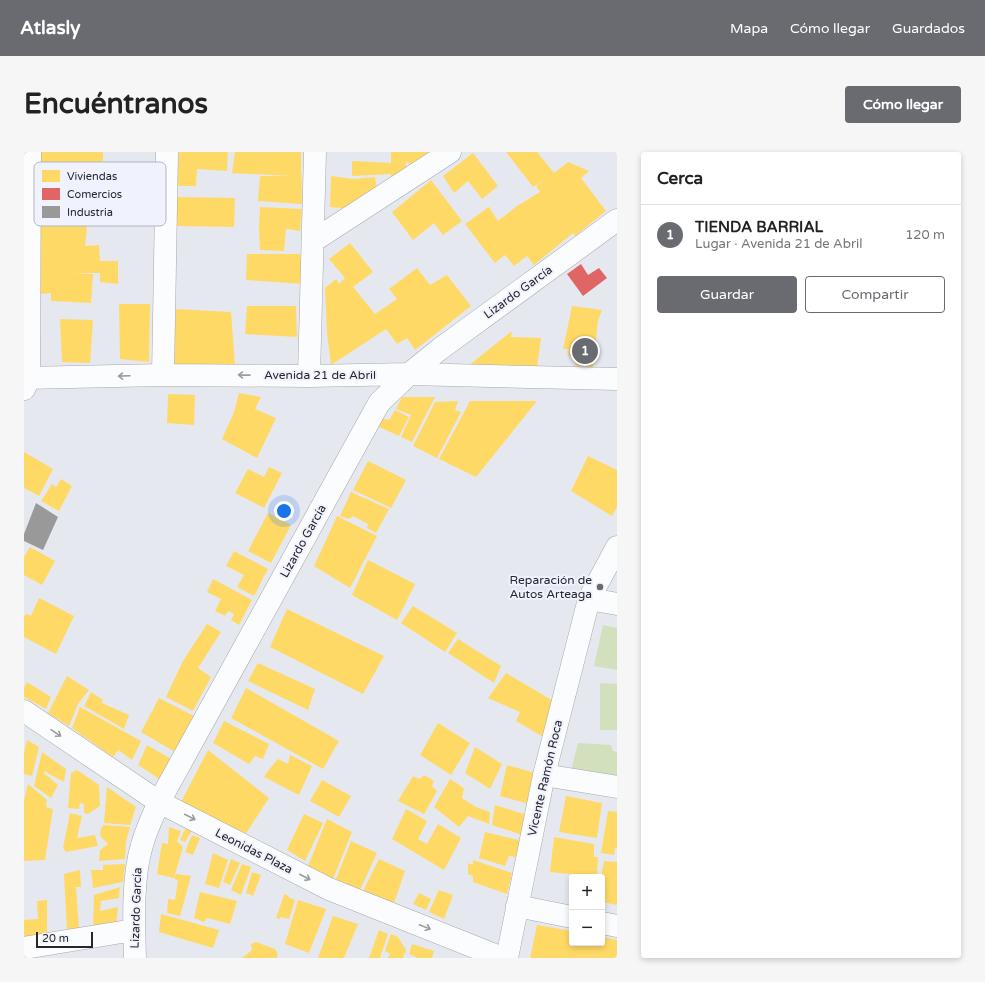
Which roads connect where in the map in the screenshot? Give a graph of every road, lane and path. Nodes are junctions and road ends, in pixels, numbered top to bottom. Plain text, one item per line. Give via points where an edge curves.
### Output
1 (30, 152) edge
2 (167, 152) edge
3 (315, 152) edge
4 (450, 152) edge
5 (166, 208) edge
6 (617, 220) edge
7 (166, 226) edge
8 (313, 241) junction
9 (409, 374) junction
10 (163, 375) junction
11 (309, 376) junction
12 (617, 379) edge
13 (26, 382) edge
14 (617, 547) edge
15 (589, 599) junction
16 (617, 604) edge
17 (24, 711) edge
18 (544, 775) junction
19 (617, 787) edge
20 (159, 802) junction
21 (517, 906) junction
22 (569, 916) edge
23 (605, 924) edge
24 (617, 926) edge
25 (134, 930) junction
26 (24, 948) edge
27 (135, 958) edge
28 (502, 958) edge
29 (507, 958) edge

1 - 13 street
2 - 5 street
3 - 8 street
4 - 8 street
6 - 9 street, Lizardo García
7 - 10 street
8 - 11 street
9 - 11 street, Avenida 21 de Abril
9 - 12 street, Avenida 21 de Abril
9 - 20 street, Lizardo García via 379,403
11 -> 10 street, Avenida 21 de Abril
10 -> 13 street, Avenida 21 de Abril
14 - 15 street, Vicente Ramón Roca
15 - 16 street
15 - 18 street, Vicente Ramón Roca
17 -> 20 street, Leonidas Plaza
18 - 19 street
18 - 21 street, Vicente Ramón Roca
20 - 25 street, Lizardo García via 142,844 137,866
20 -> 28 street, Leonidas Plaza via 329,889
21 - 22 street
21 - 29 street, Vicente Ramón Roca
23 - 24 street
25 - 26 street
25 - 27 street, Lizardo García

